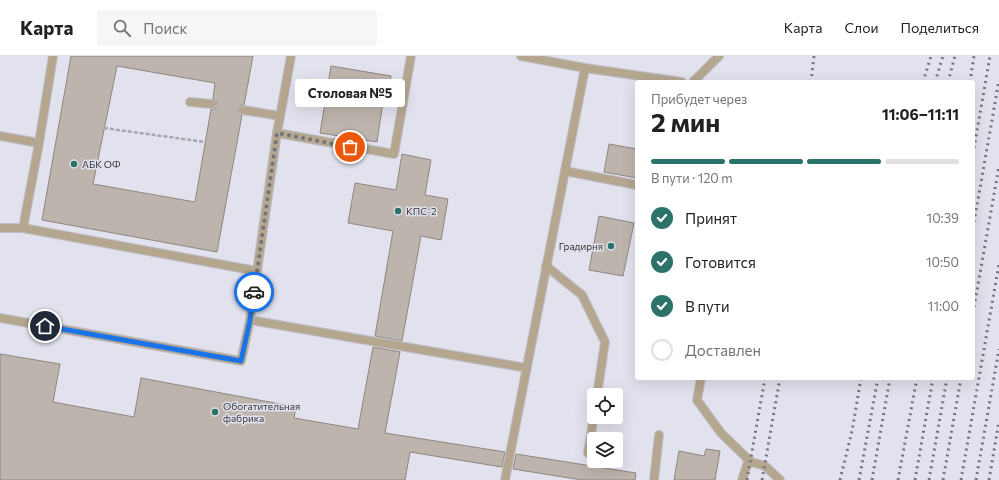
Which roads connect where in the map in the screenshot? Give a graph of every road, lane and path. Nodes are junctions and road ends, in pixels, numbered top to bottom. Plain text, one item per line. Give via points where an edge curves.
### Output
1 (53, 56) edge
2 (291, 56) edge
3 (411, 56) edge
4 (521, 56) edge
5 (719, 56) edge
6 (585, 68) junction
7 (668, 80) edge
8 (695, 80) edge
9 (190, 102) dead end
10 (212, 104) dead end
11 (243, 110) dead end
12 (280, 116) junction
13 (104, 128) dead end
14 (277, 133) junction
15 (0, 136) edge
16 (205, 142) dead end
17 (39, 143) junction
18 (565, 171) junction
19 (635, 185) edge
20 (0, 228) edge
21 (23, 228) junction
22 (546, 266) junction
23 (257, 271) junction
24 (0, 318) edge
25 (250, 320) junction
26 (526, 368) junction
27 (701, 380) edge
28 (598, 388) edge
29 (659, 435) dead end
30 (749, 460) junction
31 (505, 480) edge
32 (654, 480) edge
33 (742, 480) edge
34 (780, 480) edge

1 - 17 lane
2 - 12 lane
3 - 14 lane via 394,154
4 - 6 lane
5 - 8 lane
6 - 7 lane
6 - 18 lane
9 - 10 lane
11 - 12 lane
12 - 14 lane
13 - 16 path
14 - 23 lane
15 - 17 lane
17 - 21 lane
18 - 19 lane
18 - 22 lane
20 - 21 lane
21 - 23 lane
22 - 26 lane
22 - 28 lane via 582,295 605,342
23 - 25 lane
24 - 25 lane via 241,361
25 - 26 lane
26 - 31 lane
27 - 30 lane via 696,400 721,433
29 - 32 lane
30 - 33 lane
30 - 34 lane via 765,466

